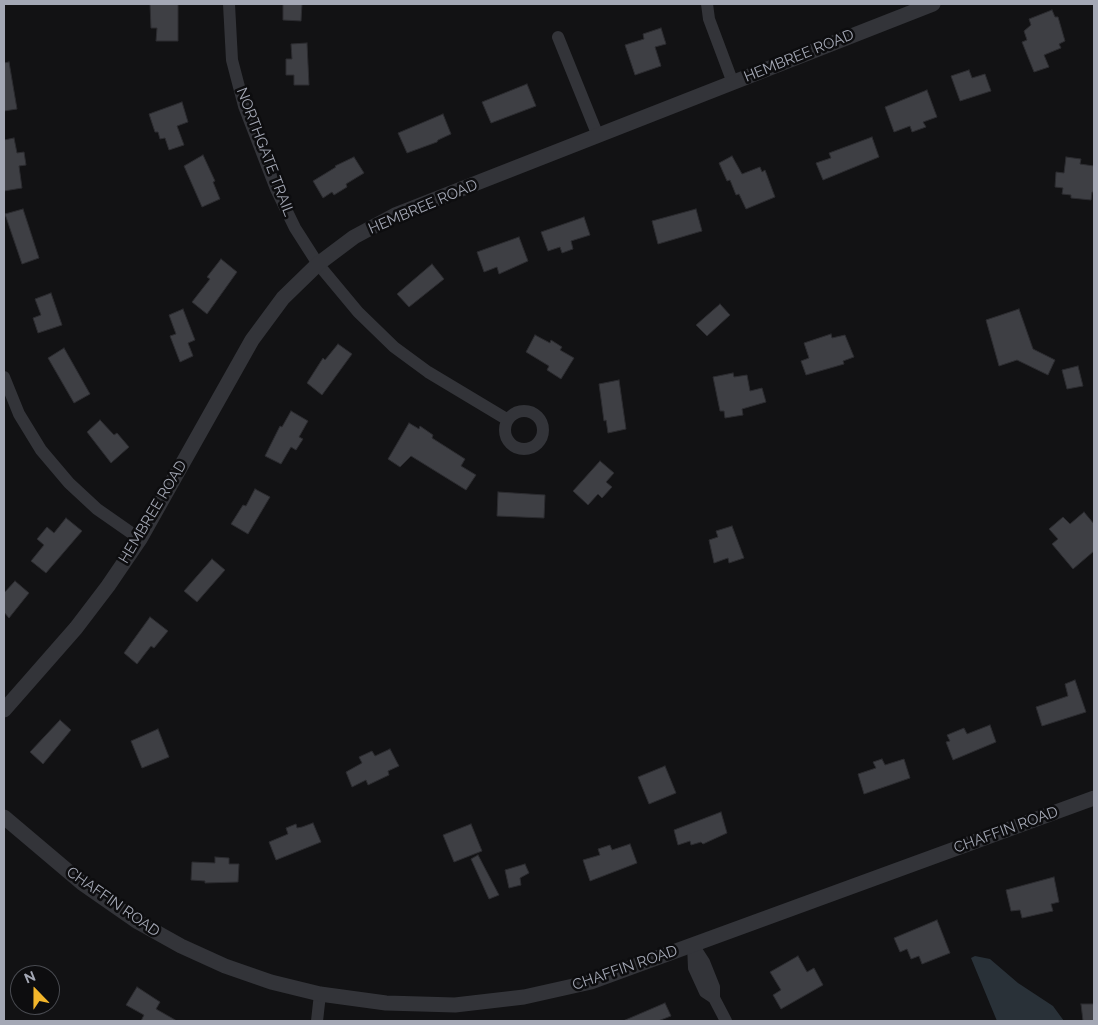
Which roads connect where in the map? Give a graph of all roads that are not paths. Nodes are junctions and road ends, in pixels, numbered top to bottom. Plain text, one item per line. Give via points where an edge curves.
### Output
1 (229, 4) edge
2 (707, 4) edge
3 (933, 4) edge
4 (558, 37) dead end
5 (733, 82) junction
6 (598, 136) junction
7 (318, 264) junction
8 (4, 377) edge
9 (508, 420) dead end
10 (140, 538) junction
11 (4, 710) edge
12 (1094, 798) edge
13 (4, 817) edge
14 (693, 945) junction
15 (320, 994) junction
16 (317, 1021) edge
17 (726, 1021) edge

1 - 7 street, NORTHGATE TRAIL via 232,60 244,106 276,190
2 - 5 street
3 - 5 street, HEMBREE ROAD
4 - 6 street
5 - 6 street, HEMBREE ROAD
6 - 7 street, HEMBREE ROAD via 396,215 354,237
7 - 9 street, NORTHGATE TRAIL via 358,312 394,347 428,372
7 - 10 street, HEMBREE ROAD via 284,298 252,340
8 - 10 street via 19,414 41,450 69,484 97,509
10 - 11 street, HEMBREE ROAD via 76,628
12 - 14 street, CHAFFIN ROAD
13 - 15 street, CHAFFIN ROAD via 82,883 138,922 180,946 271,982
14 - 15 street, CHAFFIN ROAD via 591,982 524,997 455,1005 386,1003
14 - 17 street via 694,968 705,992 714,998
15 - 16 street

